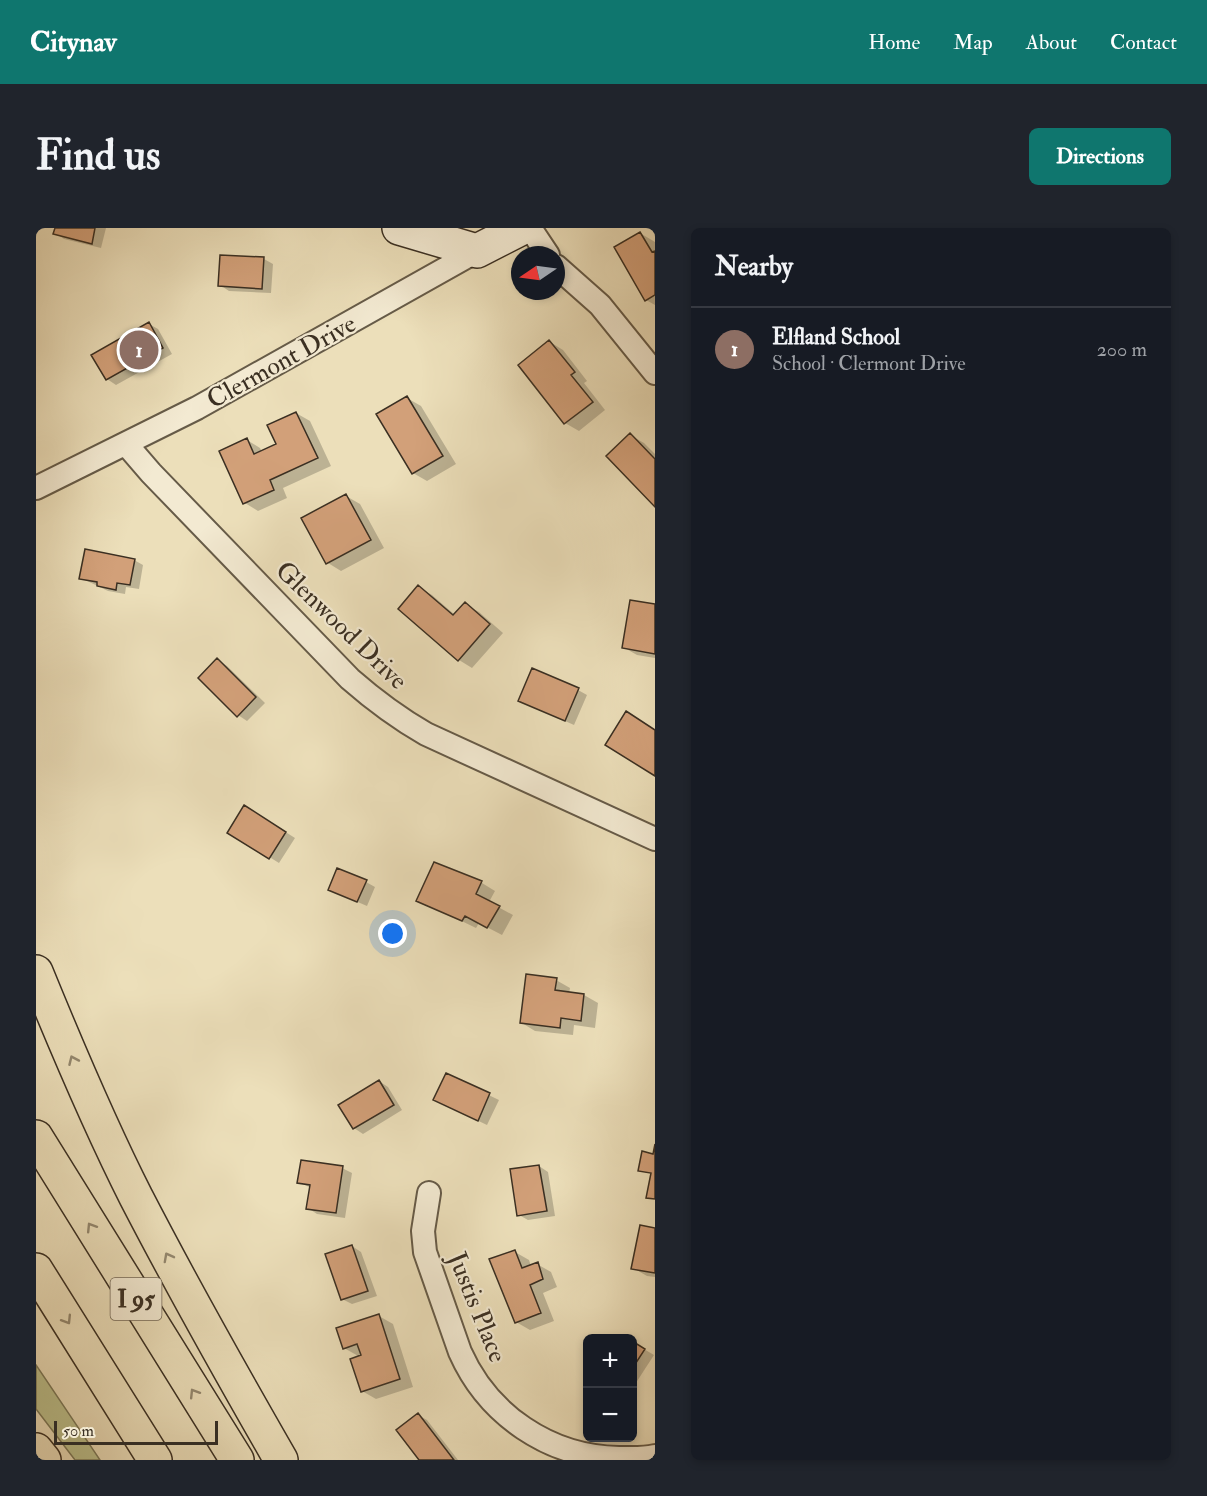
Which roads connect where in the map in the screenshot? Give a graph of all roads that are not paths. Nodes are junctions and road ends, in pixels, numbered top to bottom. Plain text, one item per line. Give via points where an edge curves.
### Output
1 (399, 228) edge
2 (522, 228) edge
3 (530, 228) edge
4 (542, 246) edge
5 (477, 251) junction
6 (565, 274) edge
7 (655, 373) edge
8 (126, 444) junction
9 (36, 488) edge
10 (655, 839) edge
11 (36, 972) edge
12 (36, 1137) edge
13 (429, 1193) dead end
14 (36, 1270) edge
15 (36, 1450) edge
16 (655, 1456) edge
17 (44, 1460) edge
18 (155, 1460) edge
19 (237, 1460) edge
20 (281, 1460) edge

1 - 5 street
2 - 5 street, Clermont Drive
3 - 4 street
5 - 8 street, Clermont Drive
6 - 7 street via 600,305
8 - 9 street, Clermont Drive
8 - 10 street, Glenwood Drive via 377,703 426,734
20 -> 11 highway via 136,1196
19 -> 12 highway, I 95
13 - 16 street, Justis Place via 423,1231 425,1252 460,1352 485,1395 529,1433 578,1454 600,1458
14 -> 18 highway, I 95
15 - 17 highway

